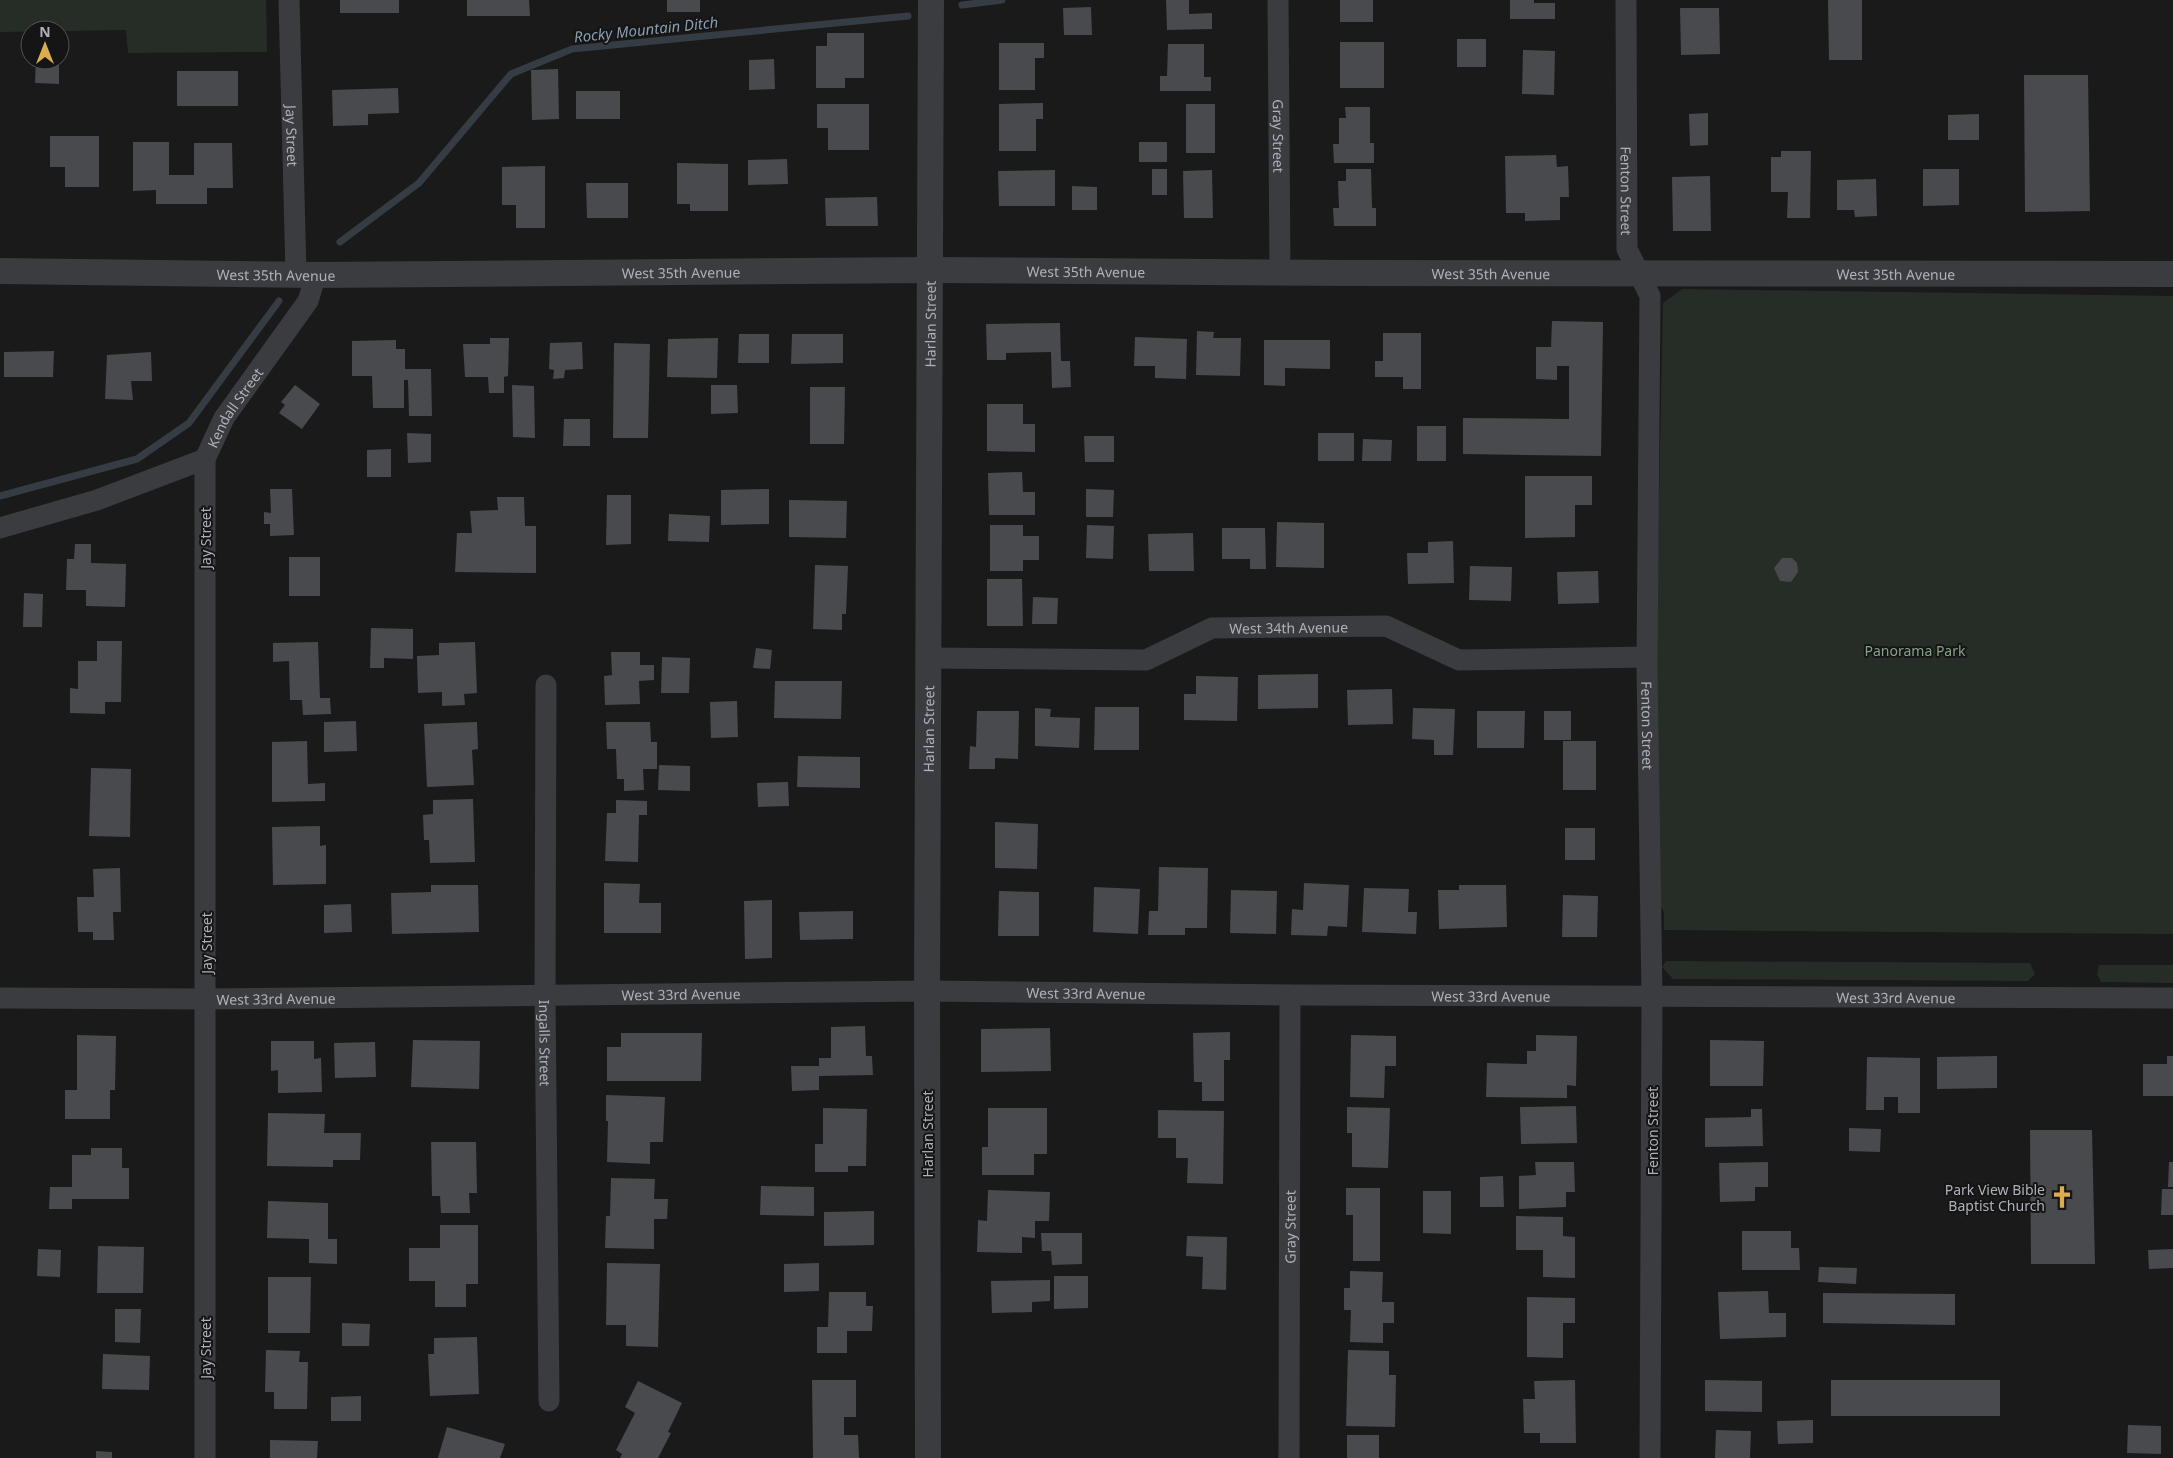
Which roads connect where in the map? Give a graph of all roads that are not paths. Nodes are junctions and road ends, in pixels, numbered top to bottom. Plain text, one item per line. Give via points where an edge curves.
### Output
1 (289, 0) edge
2 (931, 0) edge
3 (1278, 0) edge
4 (1626, 0) edge
5 (931, 270) junction
6 (0, 271) edge
7 (1280, 273) junction
8 (1639, 273) junction
9 (306, 274) junction
10 (2173, 274) edge
11 (204, 459) junction
12 (0, 528) edge
13 (1647, 657) junction
14 (928, 658) junction
15 (546, 685) dead end
16 (927, 991) junction
17 (545, 995) junction
18 (1290, 995) junction
19 (1652, 996) junction
20 (0, 998) edge
21 (2173, 998) edge
22 (206, 999) junction
23 (549, 1402) dead end
24 (205, 1458) edge
25 (928, 1458) edge
26 (1288, 1458) edge
27 (1650, 1458) edge

1 - 9 street, Jay Street
2 - 5 street, Harlan Street
3 - 7 street, Gray Street
4 - 8 street, Fenton Street via 1627,250
5 - 7 street, West 35th Avenue
5 - 9 street, West 35th Avenue
5 - 14 street, Harlan Street
6 - 9 street, West 35th Avenue
7 - 8 street, West 35th Avenue
8 - 10 street, West 35th Avenue
8 - 13 street, Fenton Street via 1650,296
9 - 11 street, Kendall Street via 308,301 224,418
11 - 12 street, Kendall Street via 97,500
11 - 22 street, Jay Street
13 - 14 street, West 34th Avenue via 1459,660 1386,626 1212,628 1146,660
13 - 19 street, Fenton Street
14 - 16 street, Harlan Street
15 - 17 street, Ingalls Street
16 - 17 street, West 33rd Avenue
16 - 18 street, West 33rd Avenue
16 - 25 street, Harlan Street
17 - 22 street, West 33rd Avenue
17 - 23 street, Ingalls Street
18 - 19 street, West 33rd Avenue
18 - 26 street, Gray Street
19 - 21 street, West 33rd Avenue
19 - 27 street, Fenton Street
20 - 22 street, West 33rd Avenue
22 - 24 street, Jay Street

